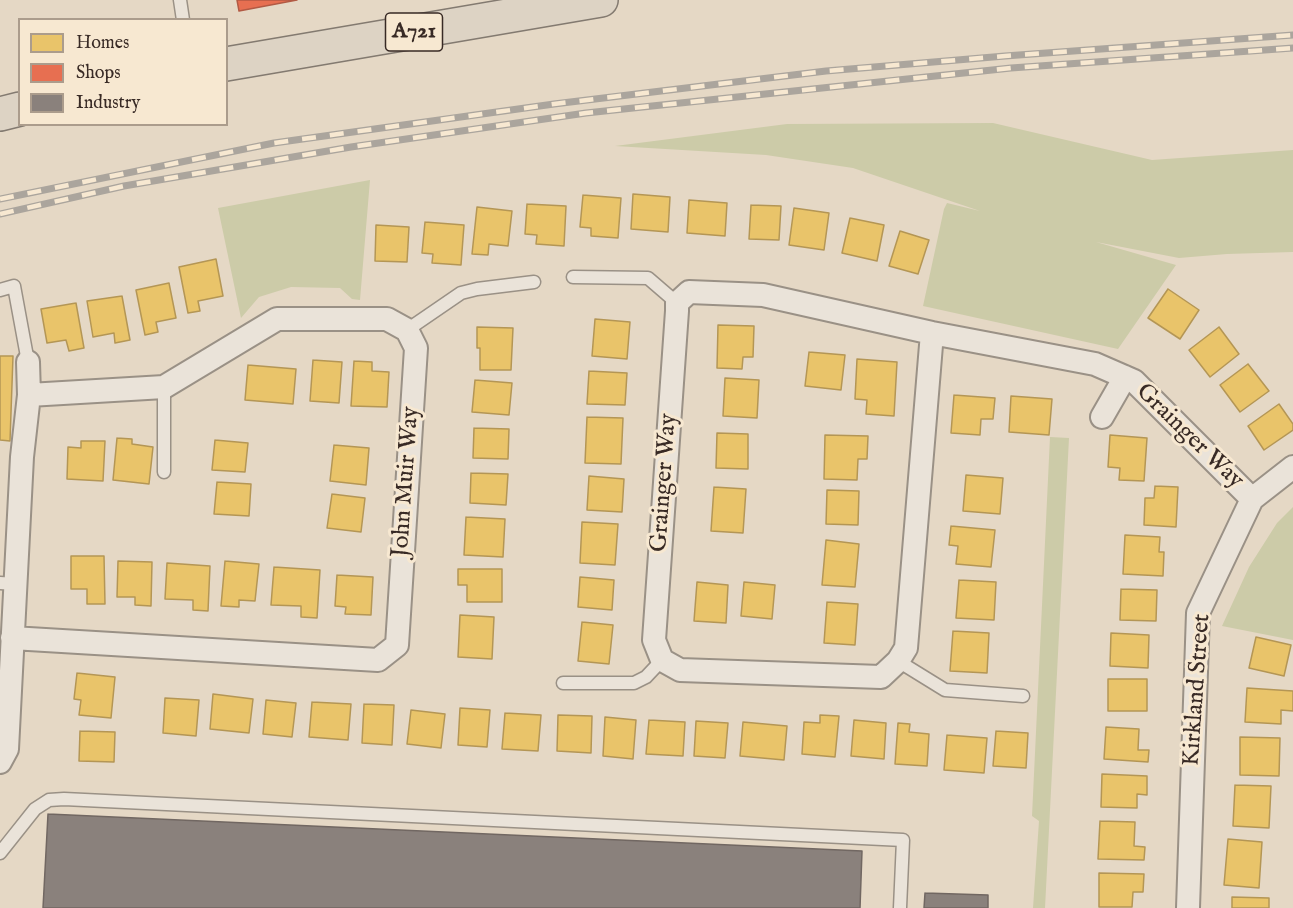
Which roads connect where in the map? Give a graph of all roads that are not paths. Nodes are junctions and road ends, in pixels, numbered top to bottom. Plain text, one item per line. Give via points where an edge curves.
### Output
1 (180, 0) edge
2 (601, 0) edge
3 (183, 18) edge
4 (228, 64) edge
5 (18, 110) edge
6 (0, 114) edge
7 (573, 277) dead end
8 (534, 282) dead end
9 (0, 290) edge
10 (677, 303) junction
11 (407, 330) junction
12 (932, 333) junction
13 (28, 362) joint
14 (1125, 377) junction
15 (164, 387) junction
16 (29, 395) junction
17 (1102, 417) dead end
18 (1293, 467) edge
19 (164, 472) dead end
20 (1252, 499) junction
21 (8, 583) edge
22 (12, 638) junction
23 (662, 660) junction
24 (898, 661) junction
25 (563, 683) dead end
26 (1023, 696) dead end
27 (0, 762) edge
28 (0, 853) edge
29 (900, 908) edge
30 (1188, 908) edge

1 - 3 lane
2 - 4 main road, A721
5 - 6 main road
7 - 10 lane via 648,278
8 - 11 lane via 461,293
9 - 13 lane via 14,286
10 - 12 street, Grainger Way via 689,292 763,295
10 - 23 street, Grainger Way via 654,640
11 - 15 street via 387,319 277,319
11 - 22 street, John Muir Way via 416,348 397,645 378,660
12 - 14 street, Grainger Way via 1095,364
12 - 24 street via 906,648
13 - 16 street
14 - 17 street, Grainger Way
14 - 20 street, Grainger Way via 1134,381
15 - 16 street
15 - 19 lane
16 - 21 street
18 - 20 street, Kirkland Street
20 - 30 street, Kirkland Street via 1198,613
21 - 22 street
22 - 27 street via 7,749
23 - 24 street via 680,670 881,677
23 - 25 lane via 634,683
24 - 26 lane via 945,690
28 - 29 lane via 35,809 49,800 64,799 903,840

